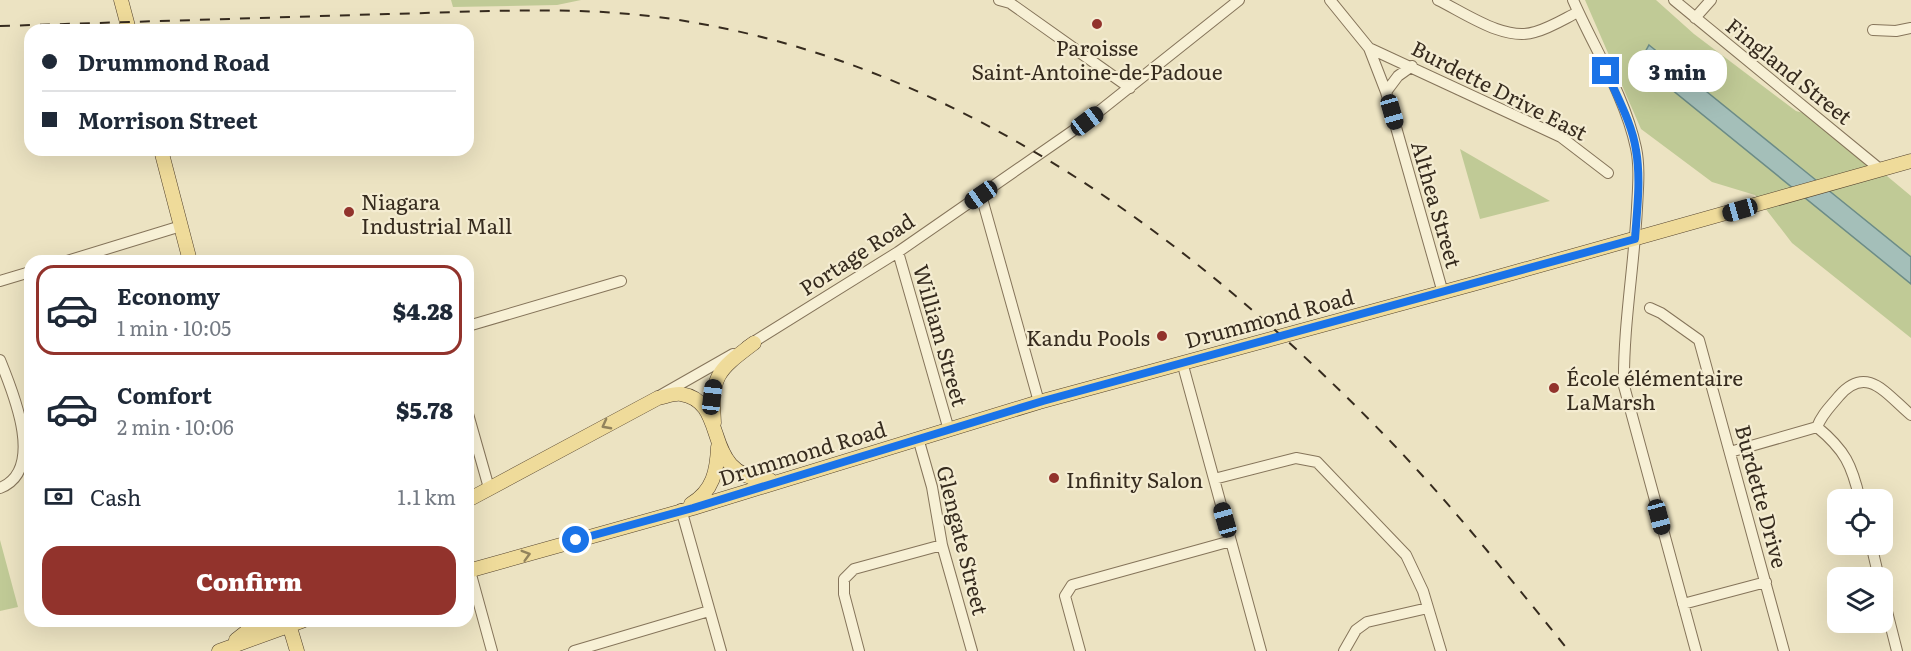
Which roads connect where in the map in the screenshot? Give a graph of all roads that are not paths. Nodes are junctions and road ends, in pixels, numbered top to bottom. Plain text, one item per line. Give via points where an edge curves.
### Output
1 (121, 0) edge
2 (999, 0) edge
3 (1239, 0) edge
4 (1330, 0) edge
5 (1438, 0) edge
6 (1573, 0) edge
7 (1674, 0) edge
8 (1711, 0) edge
9 (1578, 12) junction
10 (1695, 18) junction
11 (127, 24) edge
12 (1911, 28) edge
13 (1873, 30) dead end
14 (1369, 48) junction
15 (1412, 66) junction
16 (1130, 88) junction
17 (1386, 92) junction
18 (163, 156) edge
19 (1911, 162) edge
20 (1881, 170) junction
21 (1608, 173) dead end
22 (981, 195) junction
23 (181, 226) junction
24 (1635, 239) junction
25 (898, 252) junction
26 (88, 255) edge
27 (188, 255) edge
28 (24, 274) edge
29 (0, 280) edge
30 (621, 281) dead end
31 (1443, 293) junction
32 (1650, 308) dead end
33 (474, 324) edge
34 (754, 343) junction
35 (0, 360) edge
36 (1182, 362) junction
37 (4, 380) edge
38 (658, 398) junction
39 (1039, 402) junction
40 (1911, 415) edge
41 (714, 425) junction
42 (1817, 427) junction
43 (949, 430) junction
44 (24, 433) edge
45 (474, 435) edge
46 (918, 438) junction
47 (719, 445) junction
48 (1730, 452) junction
49 (24, 460) edge
50 (1214, 479) junction
51 (778, 481) junction
52 (0, 488) edge
53 (489, 488) junction
54 (1858, 489) edge
55 (474, 497) edge
56 (681, 509) junction
57 (1231, 541) junction
58 (942, 545) junction
59 (474, 570) edge
60 (1766, 582) junction
61 (474, 588) edge
62 (1683, 604) junction
63 (1428, 608) junction
64 (709, 611) junction
65 (251, 627) edge
66 (280, 627) edge
67 (294, 627) edge
68 (1892, 633) edge
69 (225, 648) edge
70 (297, 651) edge
71 (492, 651) edge
72 (574, 651) edge
73 (721, 651) edge
74 (859, 651) edge
75 (972, 651) edge
76 (1080, 651) edge
77 (1261, 651) edge
78 (1344, 651) edge
79 (1441, 651) edge
80 (1696, 651) edge
81 (1785, 651) edge
82 (1897, 651) edge

1 - 11 main road
2 - 16 street via 1010,3
3 - 16 street, Portage Road
4 - 14 street, Althea Street
5 - 9 street via 1516,34 1533,33
6 - 9 street
7 - 10 street, Fingland Street
8 - 10 street
9 - 24 street via 1624,111 1636,149
10 - 20 street, Fingland Street
12 - 13 street
14 - 15 street, Burdette Drive East
14 - 17 street, Althea Street
15 - 17 street via 1398,75
15 - 21 street, Burdette Drive East via 1561,137
16 - 22 street, Portage Road
17 - 31 street, Althea Street
18 - 23 main road
19 - 20 main road, Drummond Road
20 - 24 main road, Drummond Road
22 - 25 street, Portage Road
22 - 39 street
23 - 26 street
23 - 27 main road
24 - 31 main road, Drummond Road
24 - 62 street via 1623,359 1624,387
25 - 34 street, Portage Road
25 - 43 street, William Street
28 - 29 street
30 - 33 street
31 - 36 main road, Drummond Road
32 - 48 street, Burdette Drive via 1699,340
34 - 38 street, Portage Road
34 - 41 main road via 719,372 712,397
35 - 37 street
36 - 39 main road, Drummond Road
36 - 50 street
37 - 44 street
38 - 41 main road via 679,393 689,397 698,402
38 -> 53 main road, Portage Road
39 - 43 main road, Drummond Road
40 - 42 street via 1864,380 1850,384 1821,416
41 - 47 main road
42 - 48 street
42 - 54 street via 1837,443 1853,469
43 - 46 main road, Drummond Road
45 - 53 street
46 - 51 main road, Drummond Road
46 - 58 street, Glengate Street
47 - 51 main road via 724,458 740,473 749,478
47 - 56 main road via 712,484 700,498
48 - 60 street, Burdette Drive
49 - 52 street via 15,479
50 - 57 street
50 - 63 street via 1296,458 1317,462 1406,555
51 - 56 main road, Drummond Road
53 - 55 main road, Portage Road
59 -> 56 main road, Drummond Road
56 - 64 street
57 - 76 street via 1068,589 1065,596
57 - 77 street
58 - 74 street via 854,569 844,579 844,594
58 - 75 street, Glengate Street
60 - 62 street
60 - 81 street, Burdette Drive
61 - 71 street
62 - 80 street
63 - 78 street via 1367,622 1356,630
63 - 79 street
64 - 72 street
64 - 73 street
65 - 69 main road
66 - 69 main road
67 - 70 main road
68 - 82 street

